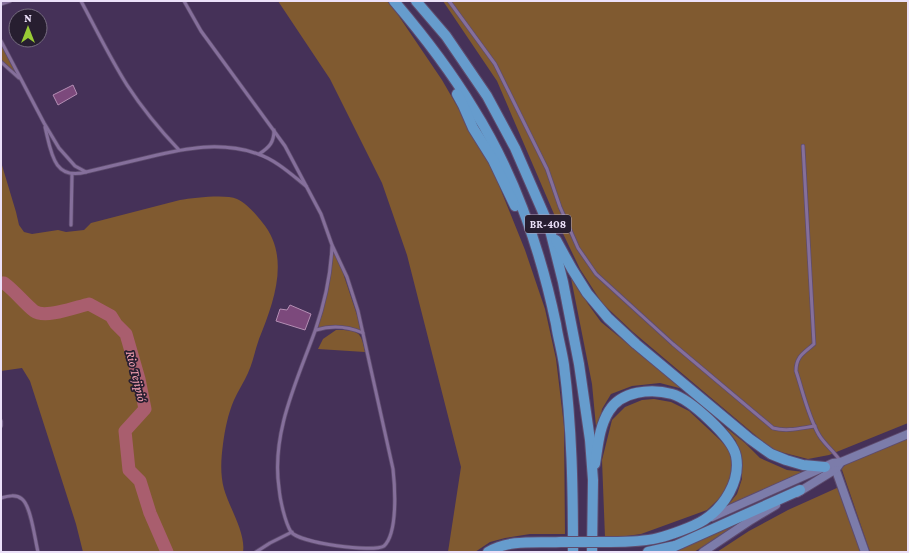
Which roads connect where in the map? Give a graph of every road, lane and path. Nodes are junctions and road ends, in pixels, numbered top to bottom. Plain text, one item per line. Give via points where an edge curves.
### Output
1 (10, 1) edge
2 (81, 1) edge
3 (184, 1) edge
4 (394, 1) edge
5 (416, 1) edge
6 (449, 1) edge
7 (1, 4) edge
8 (1, 41) edge
9 (1, 62) edge
10 (21, 80) junction
11 (44, 123) junction
12 (274, 130) junction
13 (803, 146) dead end
14 (179, 150) junction
15 (259, 154) junction
16 (86, 172) junction
17 (72, 174) junction
18 (307, 187) junction
19 (71, 224) dead end
20 (549, 226) junction
21 (332, 245) junction
22 (316, 330) junction
23 (363, 333) junction
24 (1, 421) edge
25 (1, 426) edge
26 (815, 426) junction
27 (908, 434) edge
28 (834, 465) junction
29 (593, 480) junction
30 (800, 490) junction
31 (1, 498) edge
32 (704, 520) junction
33 (292, 532) junction
34 (38, 552) edge
35 (256, 552) edge
36 (488, 552) edge
37 (573, 552) edge
38 (592, 552) edge
39 (648, 552) edge
40 (703, 552) edge
41 (865, 552) edge

1 - 7 lane
2 - 14 lane via 127,84 147,113
3 - 12 lane via 201,31
4 - 37 highway, BR-408 via 406,15 463,105 473,128 493,160 536,249 548,285 564,364 571,439
5 - 20 highway, BR-408 via 446,36 487,96 515,148
6 - 26 lane via 495,64 547,169 578,248 596,274 673,344 774,428 788,430
8 - 10 lane
9 - 10 lane
10 - 11 lane
11 - 16 lane via 68,159
11 - 17 lane via 54,160 58,167
12 - 15 lane via 271,145
12 - 18 lane
13 - 26 lane via 814,344 800,356 796,371
14 - 15 lane via 217,146 234,147
14 - 16 lane
15 - 18 lane via 276,163
16 - 17 lane
17 - 19 lane
18 - 21 lane via 321,214
20 - 28 highway via 587,293 608,318 636,344 771,454 803,465
20 - 29 highway, BR-408 via 579,364
21 - 22 lane via 330,279
21 - 23 lane via 352,290
22 - 23 lane via 335,326
22 - 33 lane via 279,440 278,488
23 - 33 lane via 393,469 395,509 388,541 379,549 369,550 302,539
24 - 25 lane
26 - 28 lane via 820,437 836,454
27 - 28 street
28 - 30 street
28 - 32 street
28 - 41 street
29 - 32 highway via 602,426 609,410 620,399 636,393 654,391 673,394 688,402 717,427 730,442 736,455 737,470 733,488 723,503
29 - 38 highway, BR-408
30 - 39 highway via 675,546
30 - 40 street
31 - 34 lane via 17,496 23,499 30,514
32 - 36 highway, bridge via 659,538 637,541 511,544 502,545
33 - 35 lane

